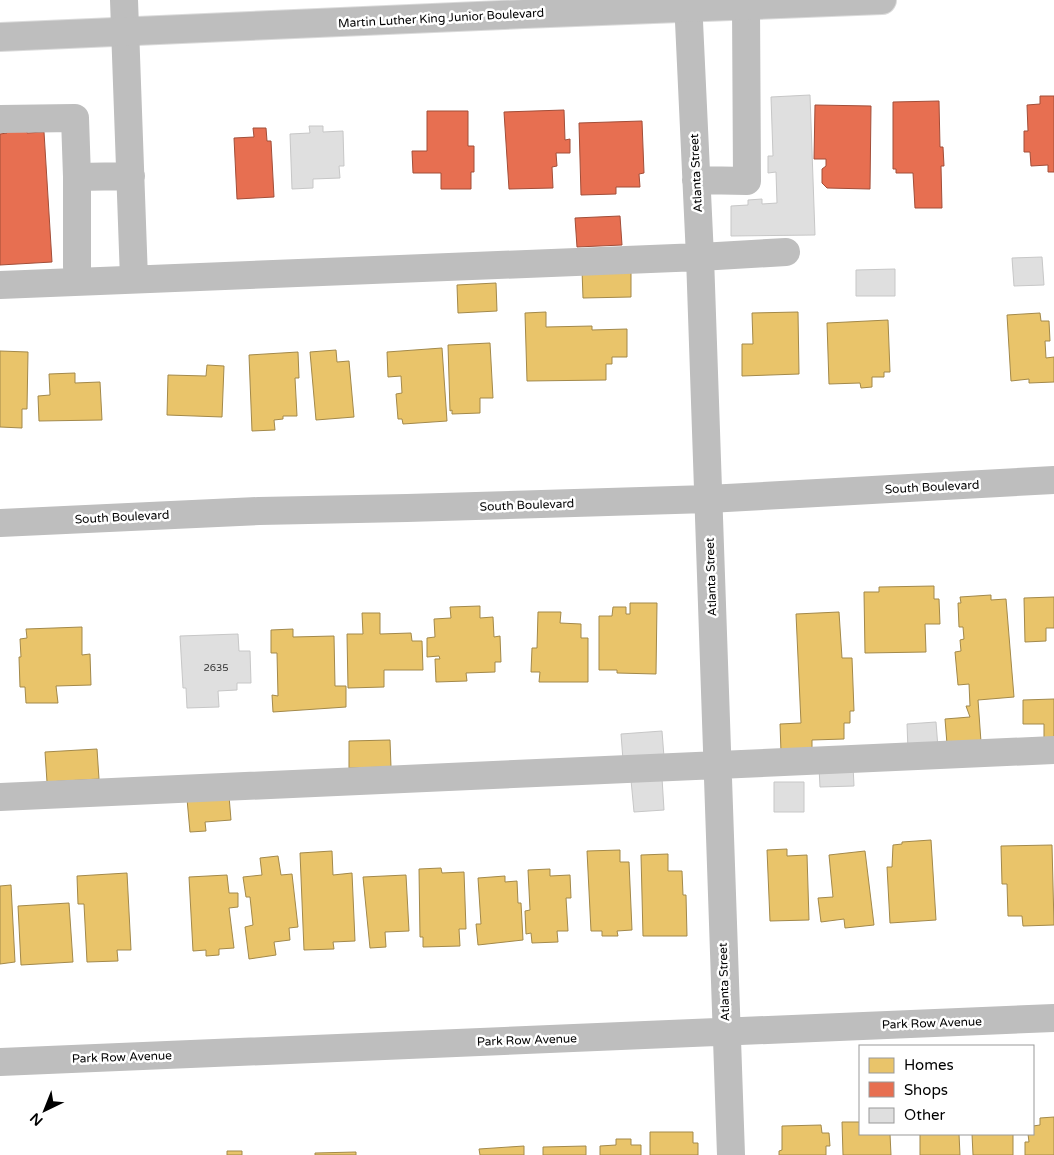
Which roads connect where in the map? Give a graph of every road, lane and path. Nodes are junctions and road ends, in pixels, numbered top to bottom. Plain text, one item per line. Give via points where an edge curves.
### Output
1 (124, 0) edge
2 (882, 0) edge
3 (847, 1) edge
4 (688, 4) edge
5 (624, 5) edge
6 (555, 6) edge
7 (746, 6) junction
8 (469, 8) edge
9 (124, 32) junction
10 (0, 37) edge
11 (0, 119) edge
12 (131, 176) junction
13 (77, 177) junction
14 (696, 180) junction
15 (786, 252) dead end
16 (700, 257) junction
17 (77, 267) dead end
18 (134, 279) junction
19 (0, 285) edge
20 (1054, 480) edge
21 (708, 499) junction
22 (0, 523) edge
23 (1054, 750) edge
24 (717, 764) junction
25 (0, 797) edge
26 (1054, 1018) edge
27 (726, 1032) junction
28 (0, 1062) edge
29 (731, 1155) edge

1 - 9 street
2 - 3 street, Martin Luther King Junior Boulevard
3 - 7 street, Martin Luther King Junior Boulevard
4 - 5 street, Martin Luther King Junior Boulevard
4 - 7 street, Martin Luther King Junior Boulevard
4 - 14 street, Atlanta Street
5 - 6 street, Martin Luther King Junior Boulevard
6 - 8 street, Martin Luther King Junior Boulevard
7 - 14 street via 747,181
8 - 9 street, Martin Luther King Junior Boulevard
9 - 10 street, Martin Luther King Junior Boulevard
9 - 12 street
11 - 13 street via 75,118
12 - 13 street
12 - 18 street
13 - 17 street
14 - 16 street, Atlanta Street
15 - 16 street
16 - 18 street
16 - 21 street, Atlanta Street
18 - 19 street
20 - 21 street, South Boulevard
21 - 22 street, South Boulevard via 259,510
21 - 24 street, Atlanta Street
23 - 24 street
24 - 25 street
24 - 27 street, Atlanta Street
26 - 27 street, Park Row Avenue
27 - 28 street, Park Row Avenue
27 - 29 street, Atlanta Street

